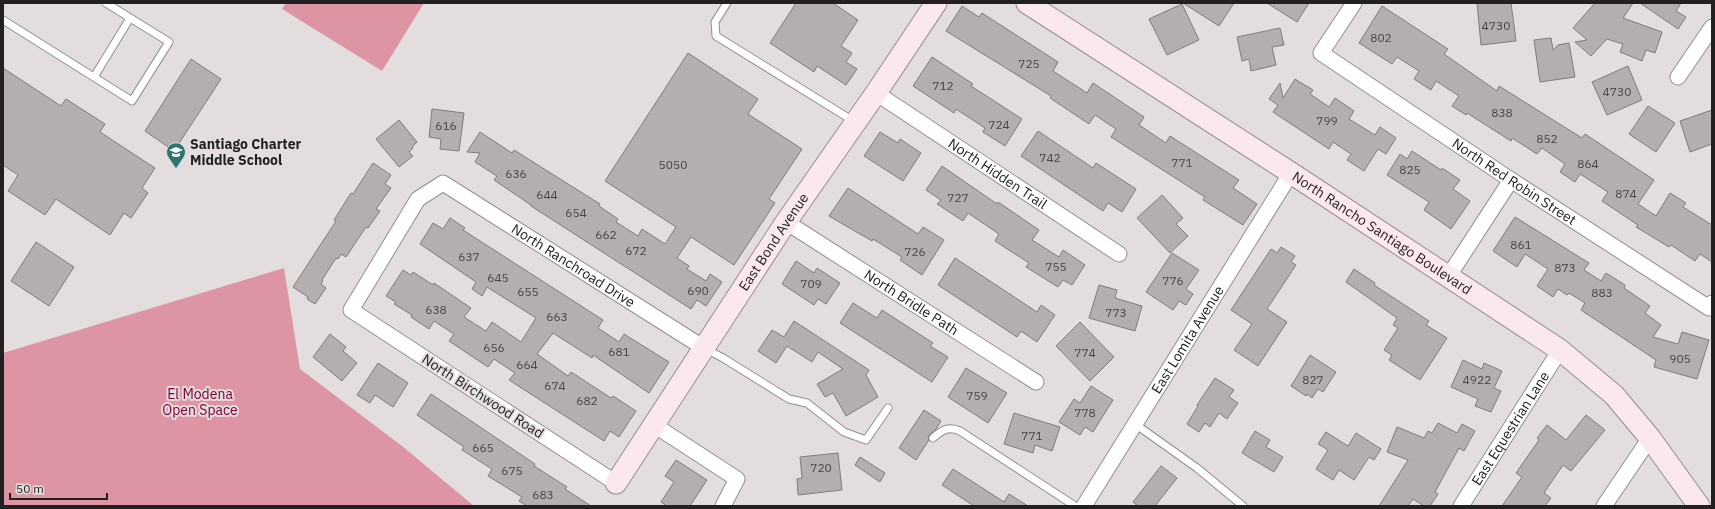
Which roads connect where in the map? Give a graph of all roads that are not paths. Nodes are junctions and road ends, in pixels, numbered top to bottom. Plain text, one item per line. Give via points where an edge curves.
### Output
1 (106, 3) edge
2 (727, 3) edge
3 (936, 3) edge
4 (1027, 3) edge
5 (1354, 3) edge
6 (130, 18) junction
7 (3, 20) edge
8 (1712, 27) edge
9 (94, 77) junction
10 (1678, 77) dead end
11 (876, 93) junction
12 (856, 123) junction
13 (1292, 173) junction
14 (1511, 180) junction
15 (786, 222) junction
16 (1119, 254) dead end
17 (1448, 276) junction
18 (1711, 306) edge
19 (351, 310) joint
20 (704, 348) junction
21 (1560, 350) junction
22 (1036, 382) dead end
23 (888, 408) dead end
24 (1135, 424) junction
25 (654, 425) junction
26 (933, 438) dead end
27 (1650, 438) junction
28 (616, 483) joint
29 (724, 506) edge
30 (1075, 506) edge
31 (1084, 506) edge
32 (1243, 506) edge
33 (1461, 506) edge
34 (1604, 506) edge
35 (1700, 506) edge

1 - 6 lane
2 - 12 lane via 715,22 716,36
3 - 11 street, East Bond Avenue
4 - 13 street, North Rancho Santiago Boulevard
5 - 14 street, North Red Robin Street via 1321,53
6 - 9 lane
6 - 9 lane via 169,42 132,101
7 - 9 lane
8 - 10 street
11 - 12 street, East Bond Avenue
11 - 16 street, North Hidden Trail
12 - 15 street, East Bond Avenue
13 - 17 street, North Rancho Santiago Boulevard
13 - 24 street, East Lomita Avenue
14 - 17 street
14 - 18 street, North Red Robin Street
15 - 20 street, East Bond Avenue
15 - 22 street, North Bridle Path
17 - 21 street, North Rancho Santiago Boulevard
19 - 20 street, North Ranchroad Drive via 418,199 443,183
19 - 28 street, North Birchwood Road
20 - 23 lane via 789,399 807,403 844,432 866,440
20 - 25 street, East Bond Avenue
21 - 27 street, North Rancho Santiago Boulevard via 1614,395
21 - 33 street, East Equestrian Lane
24 - 31 street, East Lomita Avenue
24 - 32 lane via 1197,468
25 - 28 street, East Bond Avenue
25 - 29 street via 737,479
26 - 30 lane via 947,429 960,431
27 - 34 street
27 - 35 street, North Rancho Santiago Boulevard

